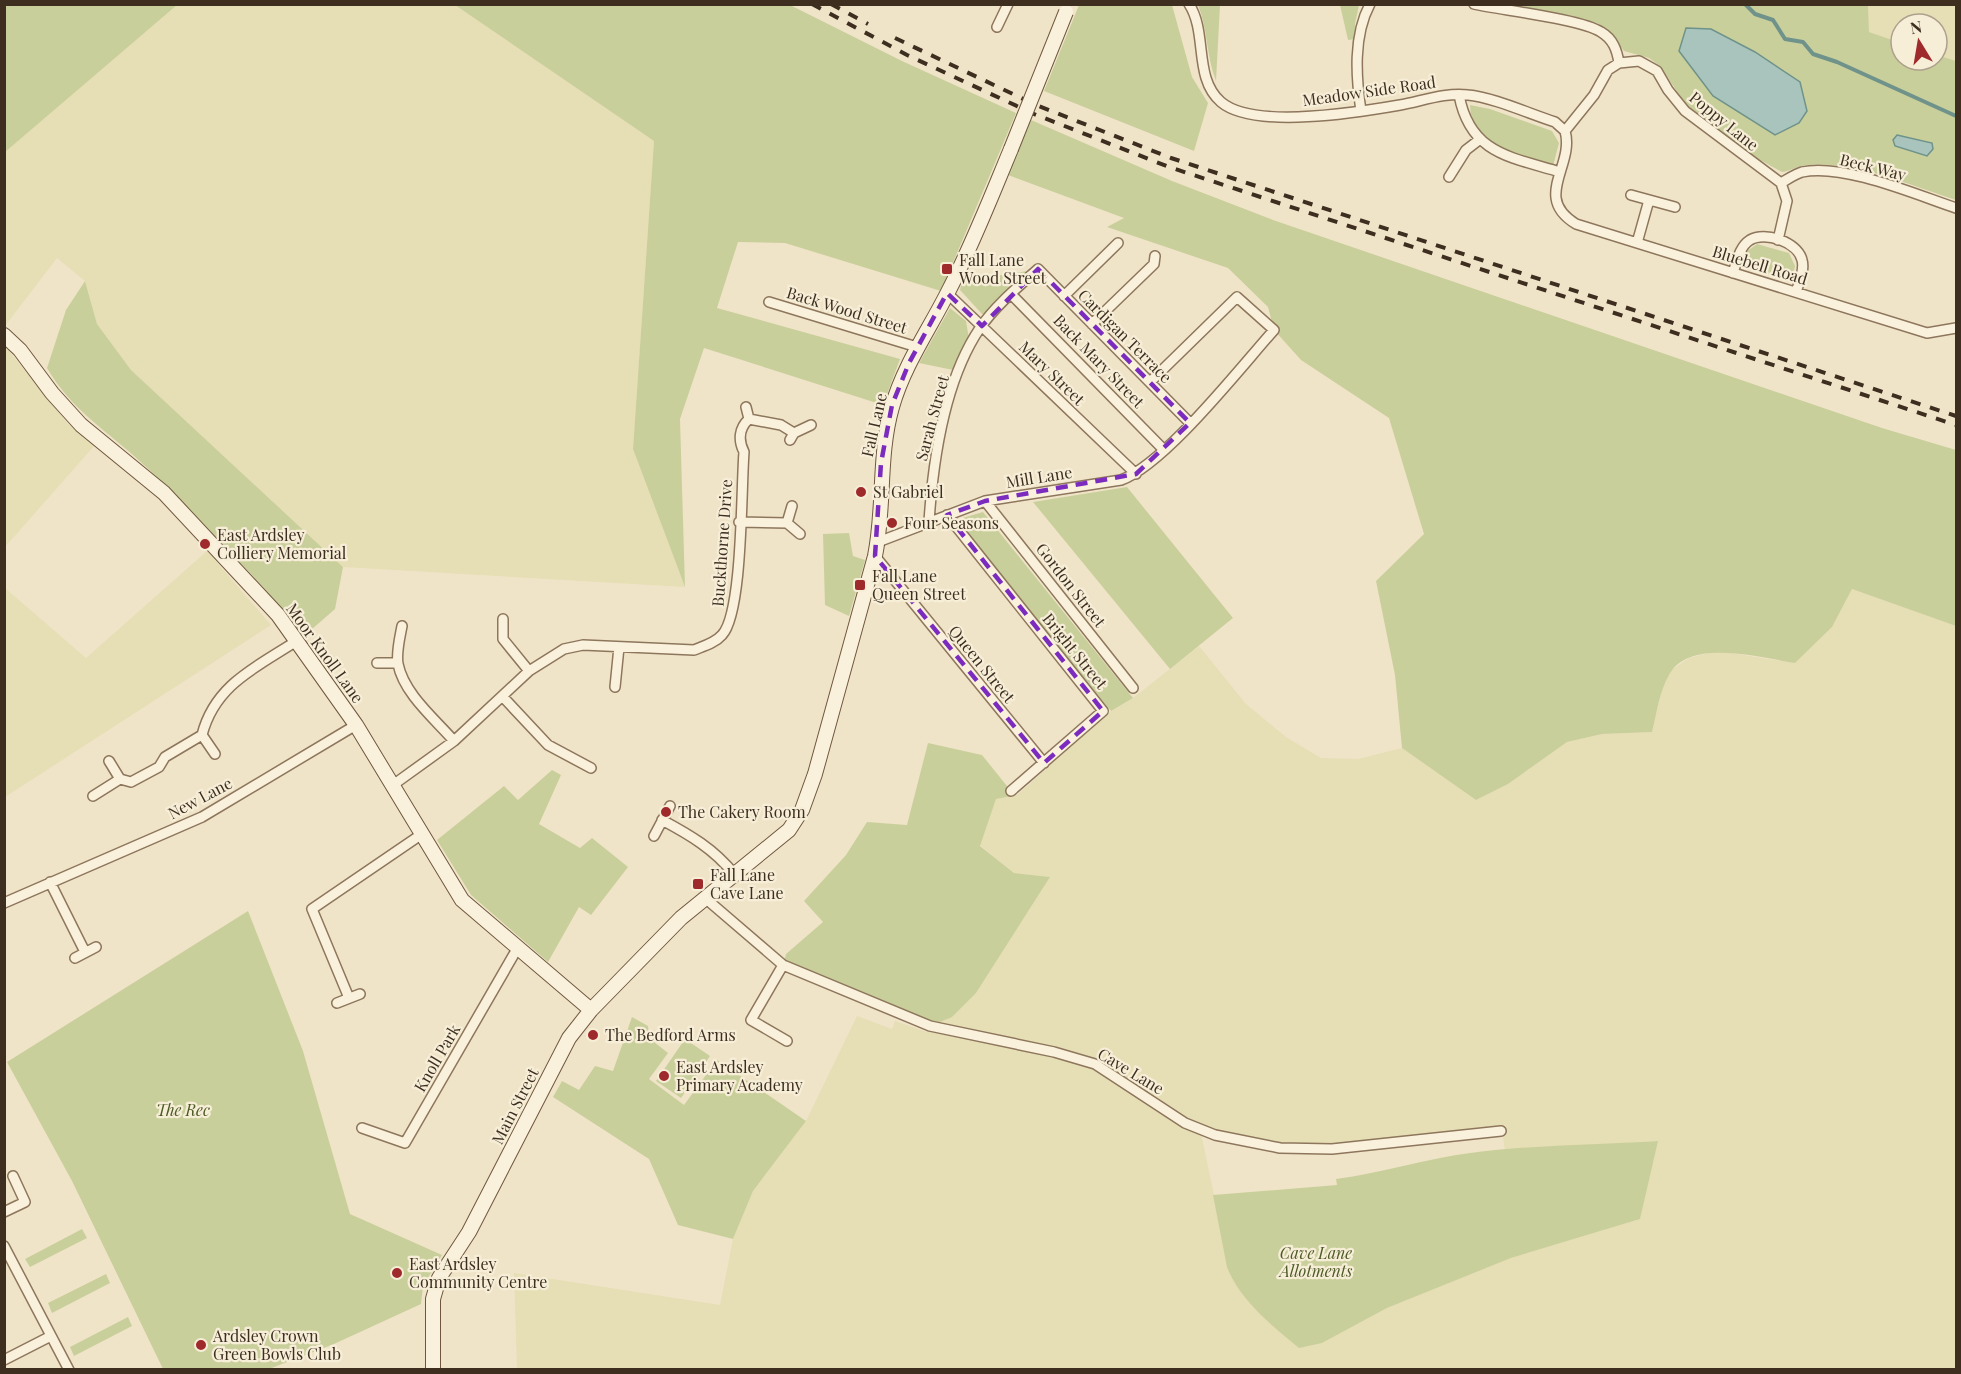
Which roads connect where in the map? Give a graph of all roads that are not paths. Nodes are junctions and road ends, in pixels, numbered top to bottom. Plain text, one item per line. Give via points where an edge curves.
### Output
1 (995, 4) edge
2 (1189, 4) edge
3 (1370, 4) edge
4 (1474, 4) edge
5 (1007, 7) edge
6 (1068, 8) edge
7 (997, 27) dead end
8 (1619, 63) junction
9 (1459, 95) junction
10 (1361, 111) junction
11 (1565, 131) junction
12 (1479, 140) junction
13 (1560, 172) junction
14 (1449, 177) dead end
15 (1782, 183) junction
16 (1631, 195) dead end
17 (1649, 200) junction
18 (1675, 207) dead end
19 (1956, 208) edge
20 (1778, 240) junction
21 (1118, 243) dead end
22 (1637, 243) junction
23 (1155, 256) dead end
24 (1038, 269) joint
25 (1733, 273) junction
26 (1796, 292) junction
27 (947, 293) junction
28 (1011, 294) junction
29 (1064, 296) junction
30 (769, 302) dead end
31 (1092, 324) junction
32 (982, 326) junction
33 (1956, 328) edge
34 (4, 336) edge
35 (917, 347) junction
36 (1150, 382) junction
37 (746, 407) dead end
38 (749, 419) junction
39 (1190, 423) junction
40 (811, 425) dead end
41 (1164, 450) junction
42 (1136, 474) junction
43 (986, 501) junction
44 (792, 506) dead end
45 (947, 515) junction
46 (739, 522) junction
47 (928, 522) junction
48 (787, 523) junction
49 (800, 534) dead end
50 (878, 542) junction
51 (874, 556) junction
52 (503, 619) dead end
53 (402, 626) dead end
54 (298, 640) junction
55 (619, 647) junction
56 (376, 663) dead end
57 (398, 663) junction
58 (529, 671) junction
59 (615, 687) dead end
60 (1133, 687) dead end
61 (502, 696) junction
62 (356, 725) junction
63 (202, 735) junction
64 (454, 741) junction
65 (215, 754) dead end
66 (565, 756) junction
67 (109, 761) dead end
68 (1044, 763) junction
69 (558, 766) dead end
70 (591, 768) dead end
71 (120, 779) junction
72 (393, 784) junction
73 (1011, 791) dead end
74 (93, 796) dead end
75 (670, 806) dead end
76 (662, 820) junction
77 (422, 834) junction
78 (654, 836) dead end
79 (734, 874) junction
80 (51, 882) junction
81 (705, 898) junction
82 (4, 903) edge
83 (96, 947) dead end
84 (517, 949) junction
85 (86, 952) junction
86 (75, 958) dead end
87 (783, 965) junction
88 (360, 994) dead end
89 (349, 998) junction
90 (337, 1003) dead end
91 (591, 1011) junction
92 (787, 1041) dead end
93 (362, 1128) dead end
94 (1502, 1131) dead end
95 (13, 1176) dead end
96 (4, 1212) edge
97 (5, 1246) edge
98 (51, 1336) junction
99 (4, 1360) edge
100 (69, 1370) edge
101 (433, 1370) edge

1 - 5 street
2 - 10 street, Meadow Side Road via 1206,76 1221,102 1262,117
3 - 10 street via 1360,31 1357,84
4 - 8 street via 1594,28 1612,41
5 - 7 street
6 - 27 street, Fall Lane, bridge
8 - 11 street via 1608,70
8 - 15 street, Poppy Lane via 1649,64 1684,111
9 - 10 street, Meadow Side Road
9 - 11 street, Meadow Side Road via 1555,122
9 - 12 street
11 - 13 street via 1567,147
12 - 13 street via 1512,158
12 - 14 street via 1466,150
13 - 22 street, Bluebell Road via 1555,193 1567,219
15 - 19 street, Beck Way via 1803,172 1827,171 1873,180
15 - 20 street via 1787,201
16 - 17 street
17 - 18 street
17 - 22 street
20 - 25 street via 1751,240 1740,252
20 - 26 street via 1793,246 1802,259
21 - 29 street
22 - 25 street, Bluebell Road
23 - 31 street via 1154,264
24 - 28 street, Sarah Street
24 - 29 street, Cardigan Terrace
25 - 26 street, Bluebell Road
26 - 33 street, Bluebell Road via 1927,333
27 - 32 street, Mary Street
27 - 35 street, Fall Lane
28 - 32 street, Sarah Street
28 - 41 street, Back Mary Street
29 - 31 street, Cardigan Terrace
30 - 35 street, Back Wood Street
31 - 36 street, Cardigan Terrace
32 - 42 street, Mary Street
32 - 47 street, Sarah Street via 960,372 940,433
34 - 54 street, Moor Knoll Lane via 20,350 72,416 164,493 258,591
35 - 50 street, Fall Lane via 892,405 886,430
36 - 39 street, Cardigan Terrace
36 - 39 street, Mill Lane via 1237,297 1274,330
37 - 38 street, Buckthorne Drive
38 - 40 street via 781,425 792,437
38 - 46 street, Buckthorne Drive via 740,433 744,452
39 - 41 street, Mill Lane
41 - 42 street, Mill Lane
42 - 43 street, Mill Lane via 1121,480
43 - 45 street, Mill Lane
43 - 60 street, Gordon Street
44 - 48 street
45 - 47 street, Mill Lane
45 - 68 street, Bright Street via 1103,711
46 - 48 street
46 - 55 street, Buckthorne Drive via 734,607 723,635 694,650
47 - 50 street, Mill Lane
48 - 49 street
50 - 51 street, Fall Lane
51 - 68 street, Queen Street
51 - 79 street, Fall Lane via 802,810 781,838
52 - 58 street via 503,639
53 - 57 street
54 - 62 street, Moor Knoll Lane
54 - 63 street via 245,674 217,699
55 - 58 street, Buckthorne Drive via 583,645 564,649
55 - 59 street
56 - 57 street
57 - 64 street via 411,691
58 - 61 street, Buckthorne Drive
61 - 64 street, Buckthorne Drive
61 - 66 street via 543,740
62 - 72 street, Moor Knoll Lane
62 - 80 street, New Lane via 202,817
63 - 65 street
63 - 71 street via 165,757 159,767 131,782
64 - 72 street, Buckthorne Drive
66 - 69 street
66 - 70 street
67 - 71 street
68 - 73 street, Bright Street
71 - 74 street
72 - 77 street, Moor Knoll Lane
75 - 76 street
76 - 78 street
76 - 79 street via 710,849
77 - 84 street, Moor Knoll Lane via 462,900
77 - 89 street via 312,909
79 - 81 street, Fall Lane
80 - 82 street, New Lane
80 - 85 street
81 - 87 street, Cave Lane
81 - 91 street, Main Street via 665,933
83 - 85 street
84 - 91 street, Moor Knoll Lane
84 - 93 street, Knoll Park via 405,1143
85 - 86 street
87 - 92 street via 751,1020
87 - 94 street, Cave Lane via 930,1026 1095,1064 1185,1123 1215,1135 1280,1148 1332,1149
88 - 89 street
89 - 90 street
91 - 101 street, Main Street via 569,1038 469,1232 439,1278 433,1299
95 - 96 street via 25,1202
97 - 98 street
98 - 99 street
98 - 100 street

